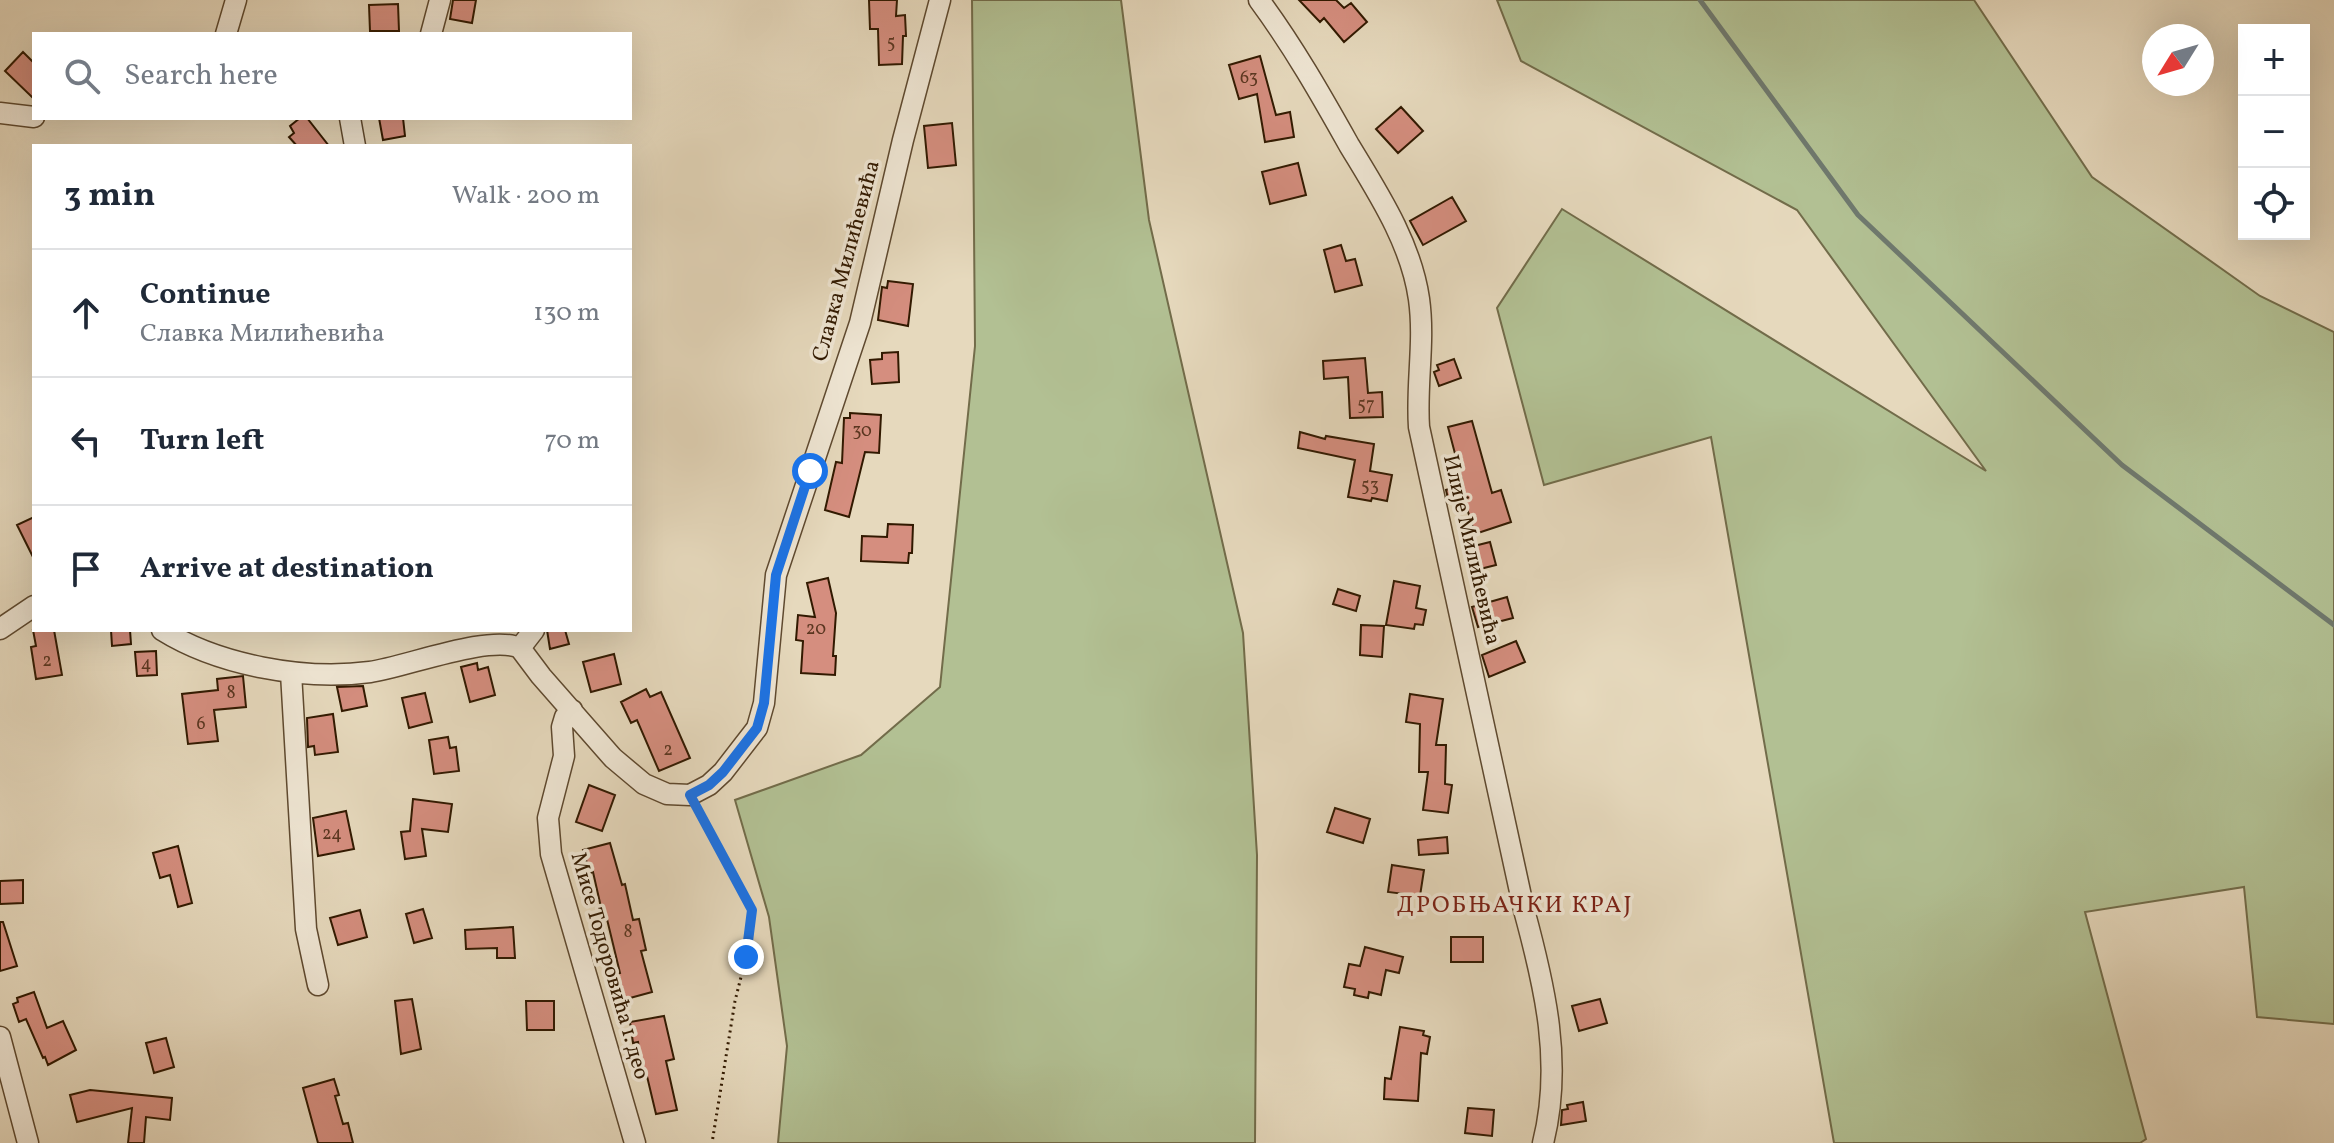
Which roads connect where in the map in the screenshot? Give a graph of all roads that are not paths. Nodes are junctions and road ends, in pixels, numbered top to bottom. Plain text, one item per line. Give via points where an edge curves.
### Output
1 (236, 0) edge
2 (440, 0) edge
3 (940, 0) edge
4 (1259, 0) edge
5 (227, 32) edge
6 (432, 32) edge
7 (0, 113) edge
8 (32, 117) edge
9 (350, 120) edge
10 (355, 144) edge
11 (32, 607) edge
12 (0, 629) edge
13 (166, 632) edge
14 (532, 632) edge
15 (520, 648) junction
16 (291, 673) junction
17 (572, 710) junction
18 (318, 985) dead end
19 (0, 1037) edge
20 (28, 1143) edge
21 (635, 1143) edge
22 (1543, 1143) edge

1 - 5 street
2 - 6 street
3 - 17 street, Славка Милићевића via 860,323 776,575 757,728 709,785 690,795 667,794 644,784 613,758
4 - 22 street, Илије Милићевића via 1368,177 1413,271 1420,311 1419,427 1544,984 1552,1040
7 - 8 street
9 - 10 street
11 - 12 street
13 - 16 street via 208,654
14 - 15 street
15 - 16 street via 479,647 368,672
15 - 17 street
16 - 18 street via 306,929
17 - 21 street, Мисе Тодоровића 1. део via 562,727 564,756 548,818 551,854
19 - 20 street

